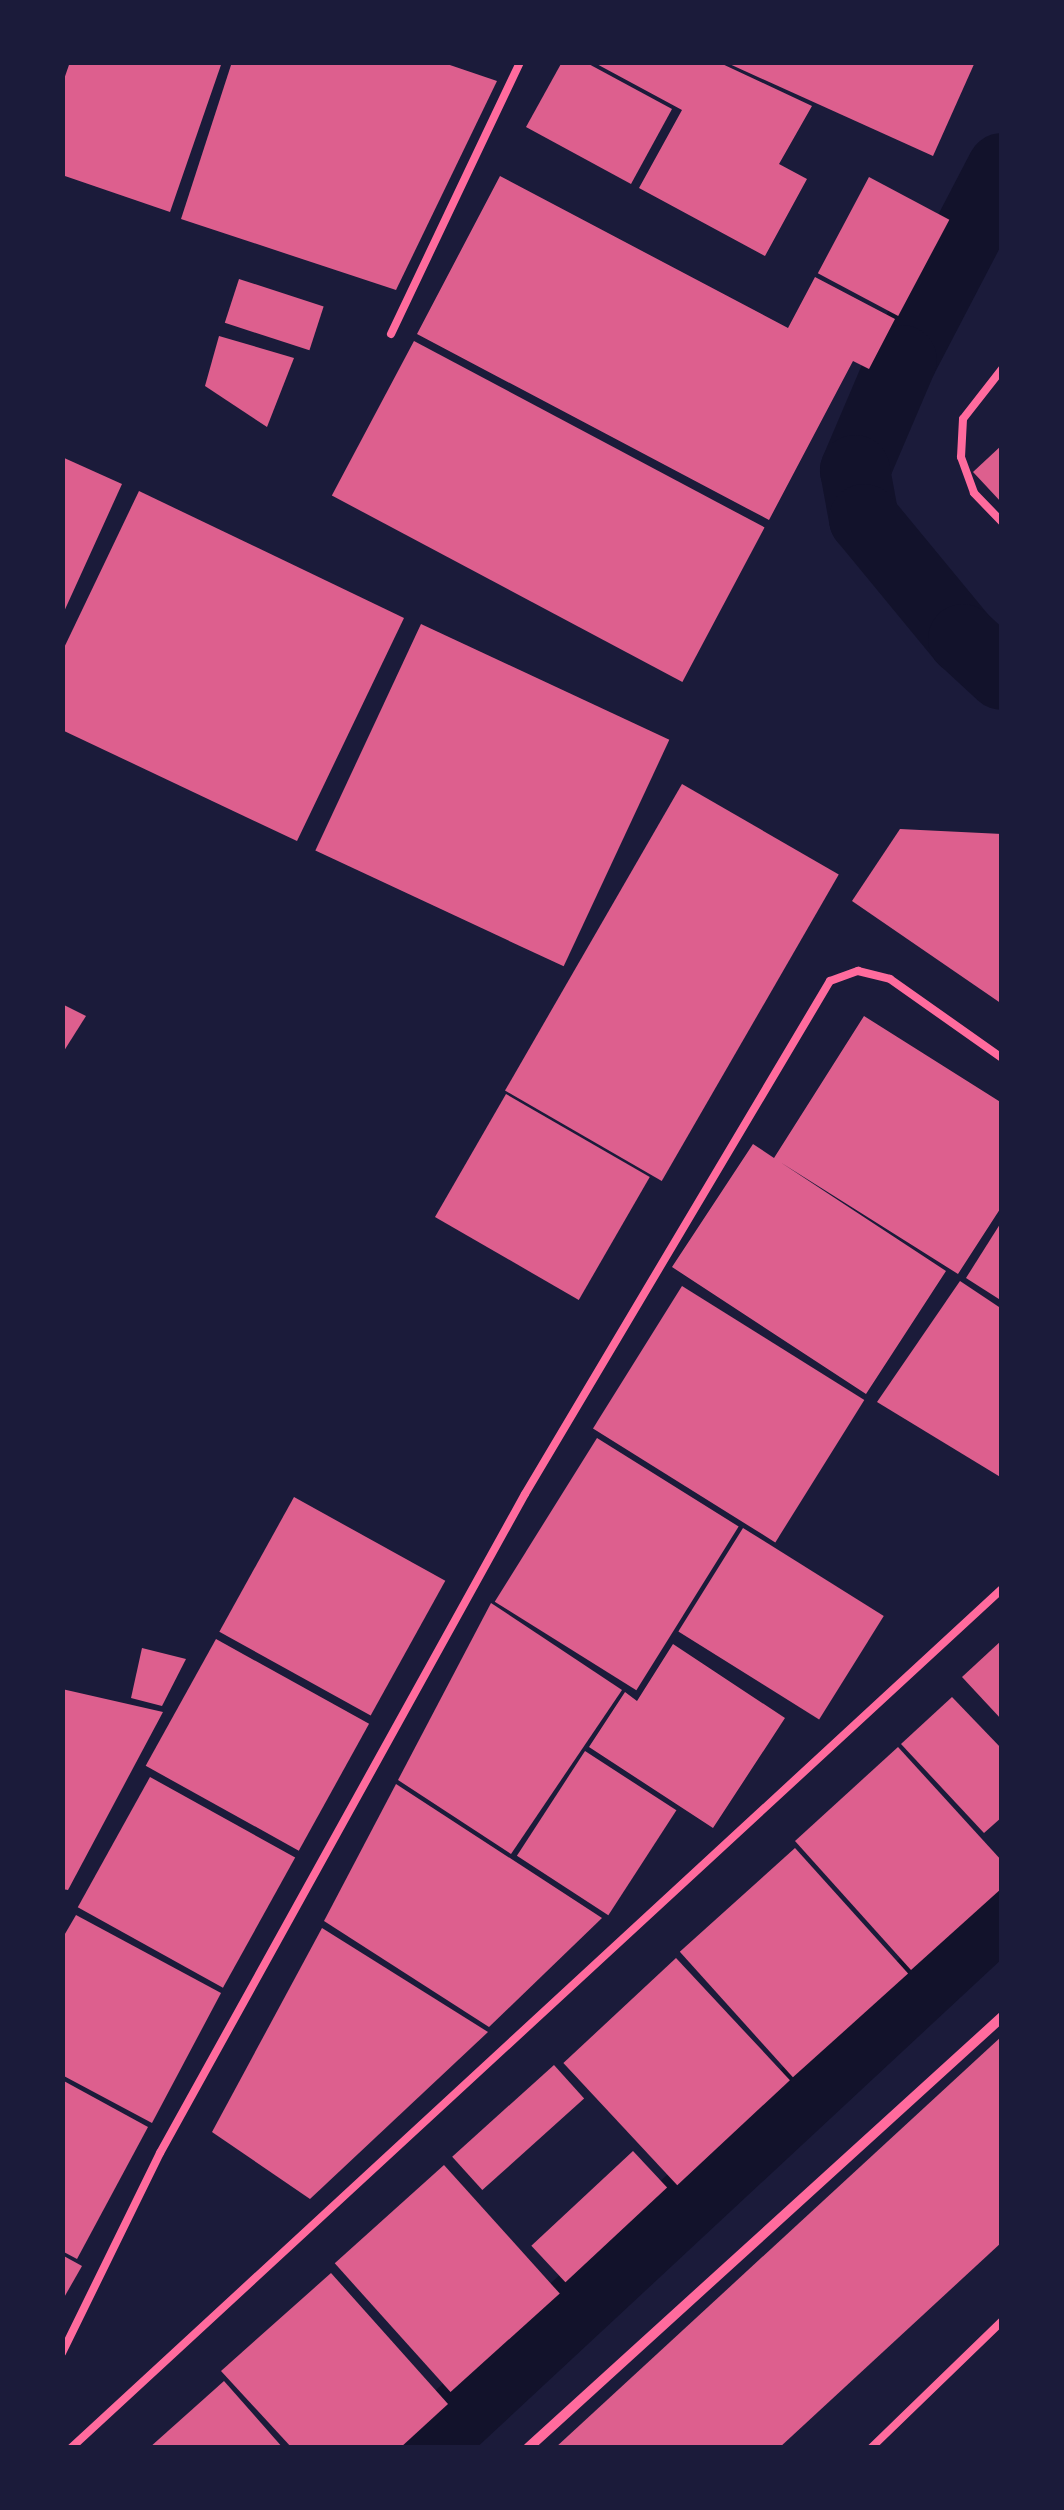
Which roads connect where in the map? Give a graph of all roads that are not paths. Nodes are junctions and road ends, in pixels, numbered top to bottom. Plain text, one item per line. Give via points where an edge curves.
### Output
1 (520, 62) edge
2 (391, 334) dead end
3 (1002, 369) edge
4 (1002, 522) edge
5 (1002, 1058) edge
6 (1002, 1589) edge
7 (1002, 2017) edge
8 (1002, 2322) edge
9 (62, 2354) edge
10 (72, 2448) edge
11 (528, 2448) edge
12 (871, 2448) edge

1 - 2 lane
3 - 4 lane via 963,419 961,457 974,493
5 - 9 lane via 890,979 858,971 830,982 515,1512 160,2153
6 - 10 lane
7 - 11 street
8 - 12 lane

